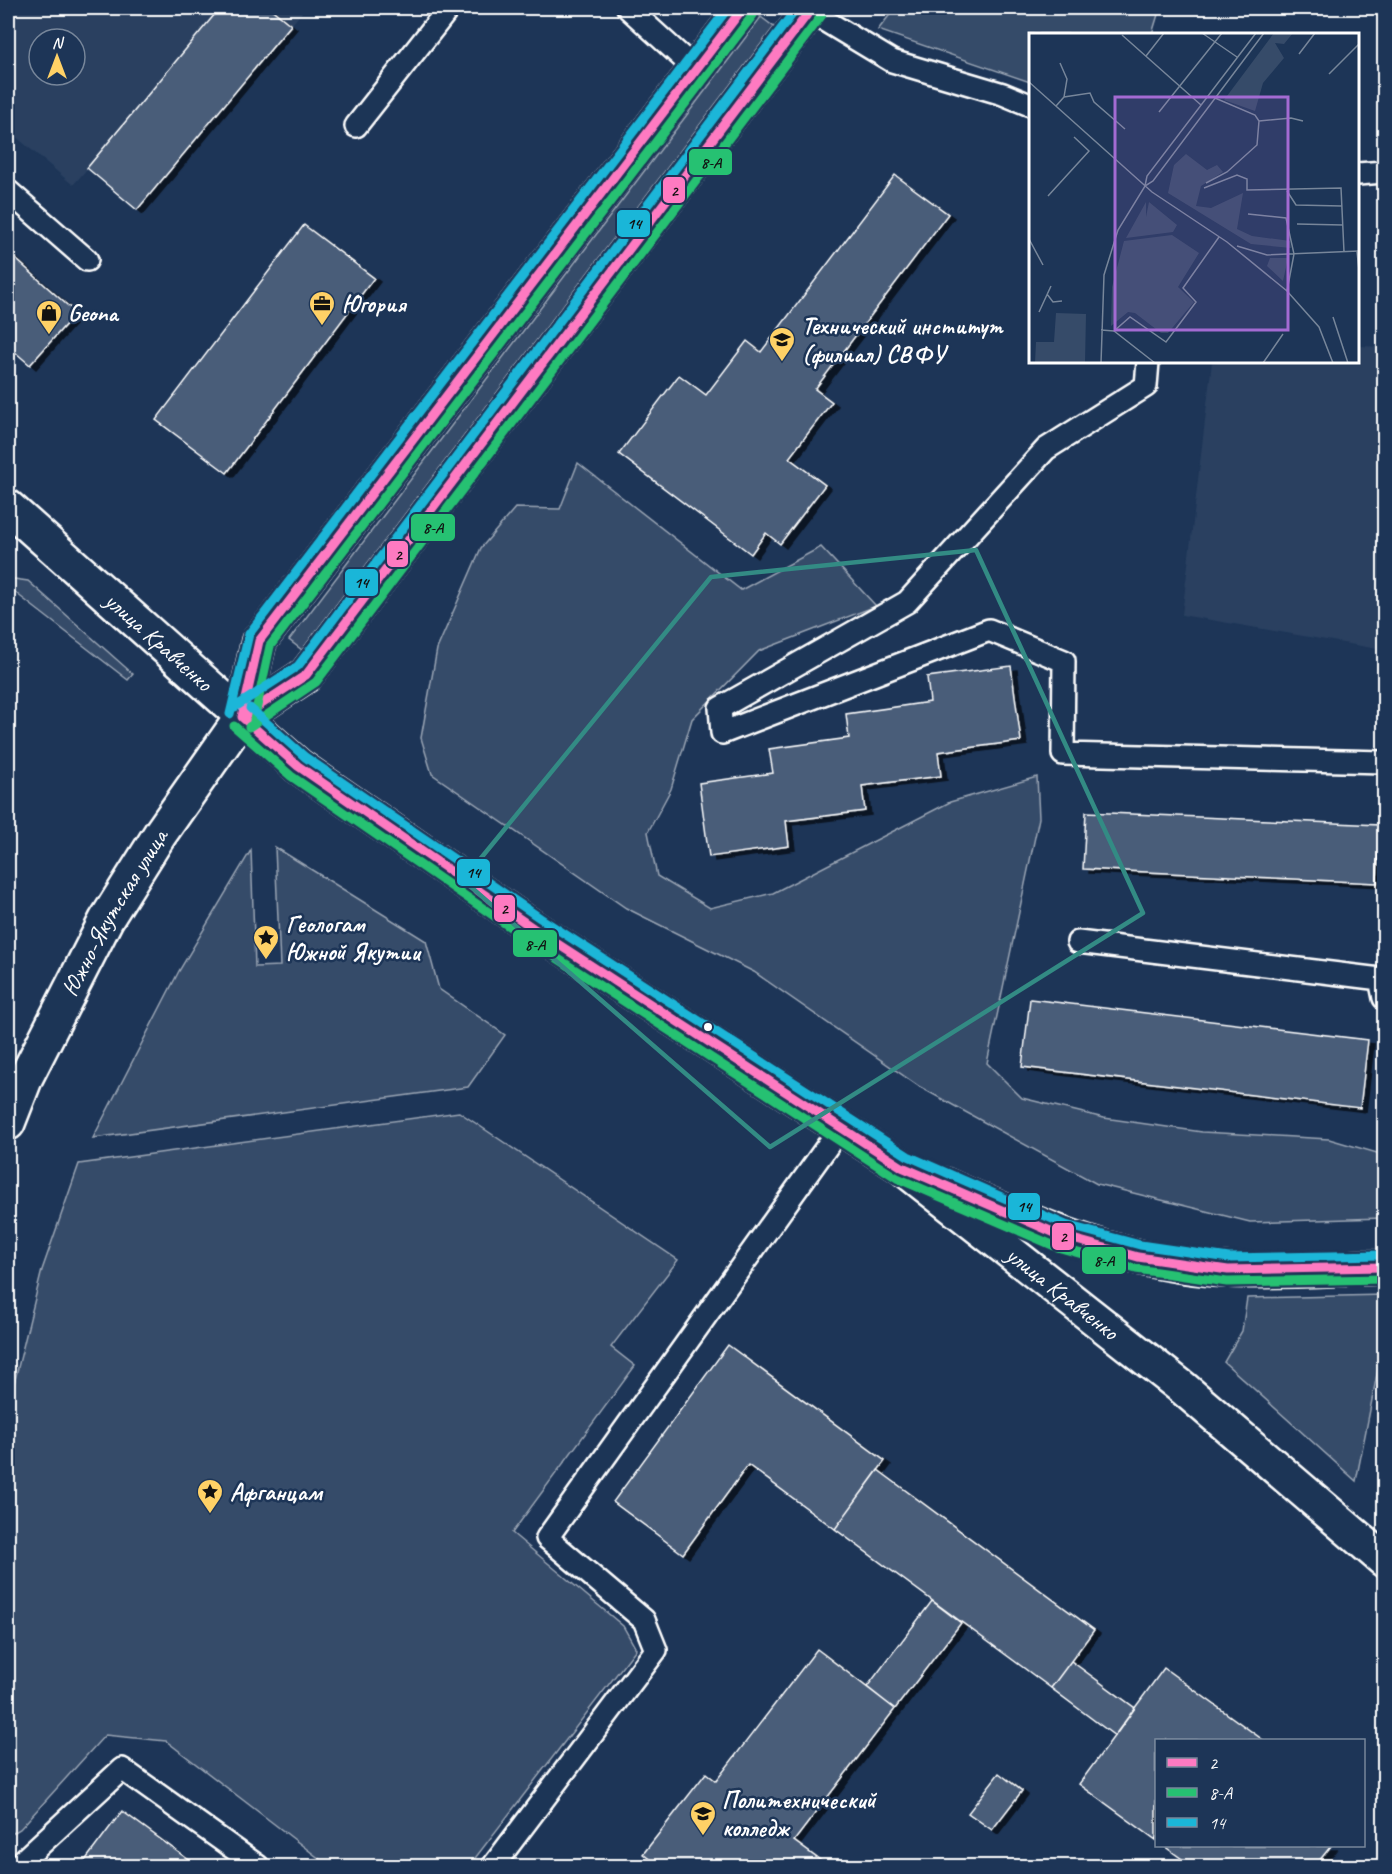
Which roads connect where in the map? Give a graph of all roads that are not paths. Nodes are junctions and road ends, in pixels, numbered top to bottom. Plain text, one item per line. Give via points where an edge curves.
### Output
1 (449, 8) edge
2 (628, 8) edge
3 (743, 8) edge
4 (810, 9) edge
5 (696, 70) junction
6 (1029, 105) edge
7 (356, 126) dead end
8 (1384, 172) edge
9 (1359, 174) edge
10 (8, 190) edge
11 (87, 260) dead end
12 (1148, 363) edge
13 (8, 507) edge
14 (242, 717) junction
15 (1384, 762) edge
16 (1078, 942) dead end
17 (1384, 998) edge
18 (8, 1123) edge
19 (841, 1127) junction
20 (902, 1167) junction
21 (1384, 1267) edge
22 (1384, 1560) edge
23 (17, 1866) edge
24 (258, 1866) edge
25 (493, 1866) edge

1 - 7 lane
2 - 5 lane
3 - 5 street, Южно-Якутская улица
4 - 6 lane via 892,61
4 - 14 street, Южно-Якутская улица via 306,675
5 - 14 street, Южно-Якутская улица via 259,641
8 - 9 lane
10 - 11 lane
12 - 15 lane via 1146,386 1046,449 907,602 720,708 722,733 989,630 1064,661 1063,754
13 - 14 street, улица Кравченко
14 - 18 street, Южно-Якутская улица via 160,834 106,920 26,1077
14 - 19 street, улица Кравченко via 298,766 523,921
16 - 17 lane via 1380,979
19 - 20 street, улица Кравченко
19 - 25 lane via 547,1538 644,1620 656,1650
20 - 21 street via 1062,1236 1138,1257 1228,1270
20 - 22 street, улица Кравченко via 1183,1389
23 - 24 lane via 122,1769

